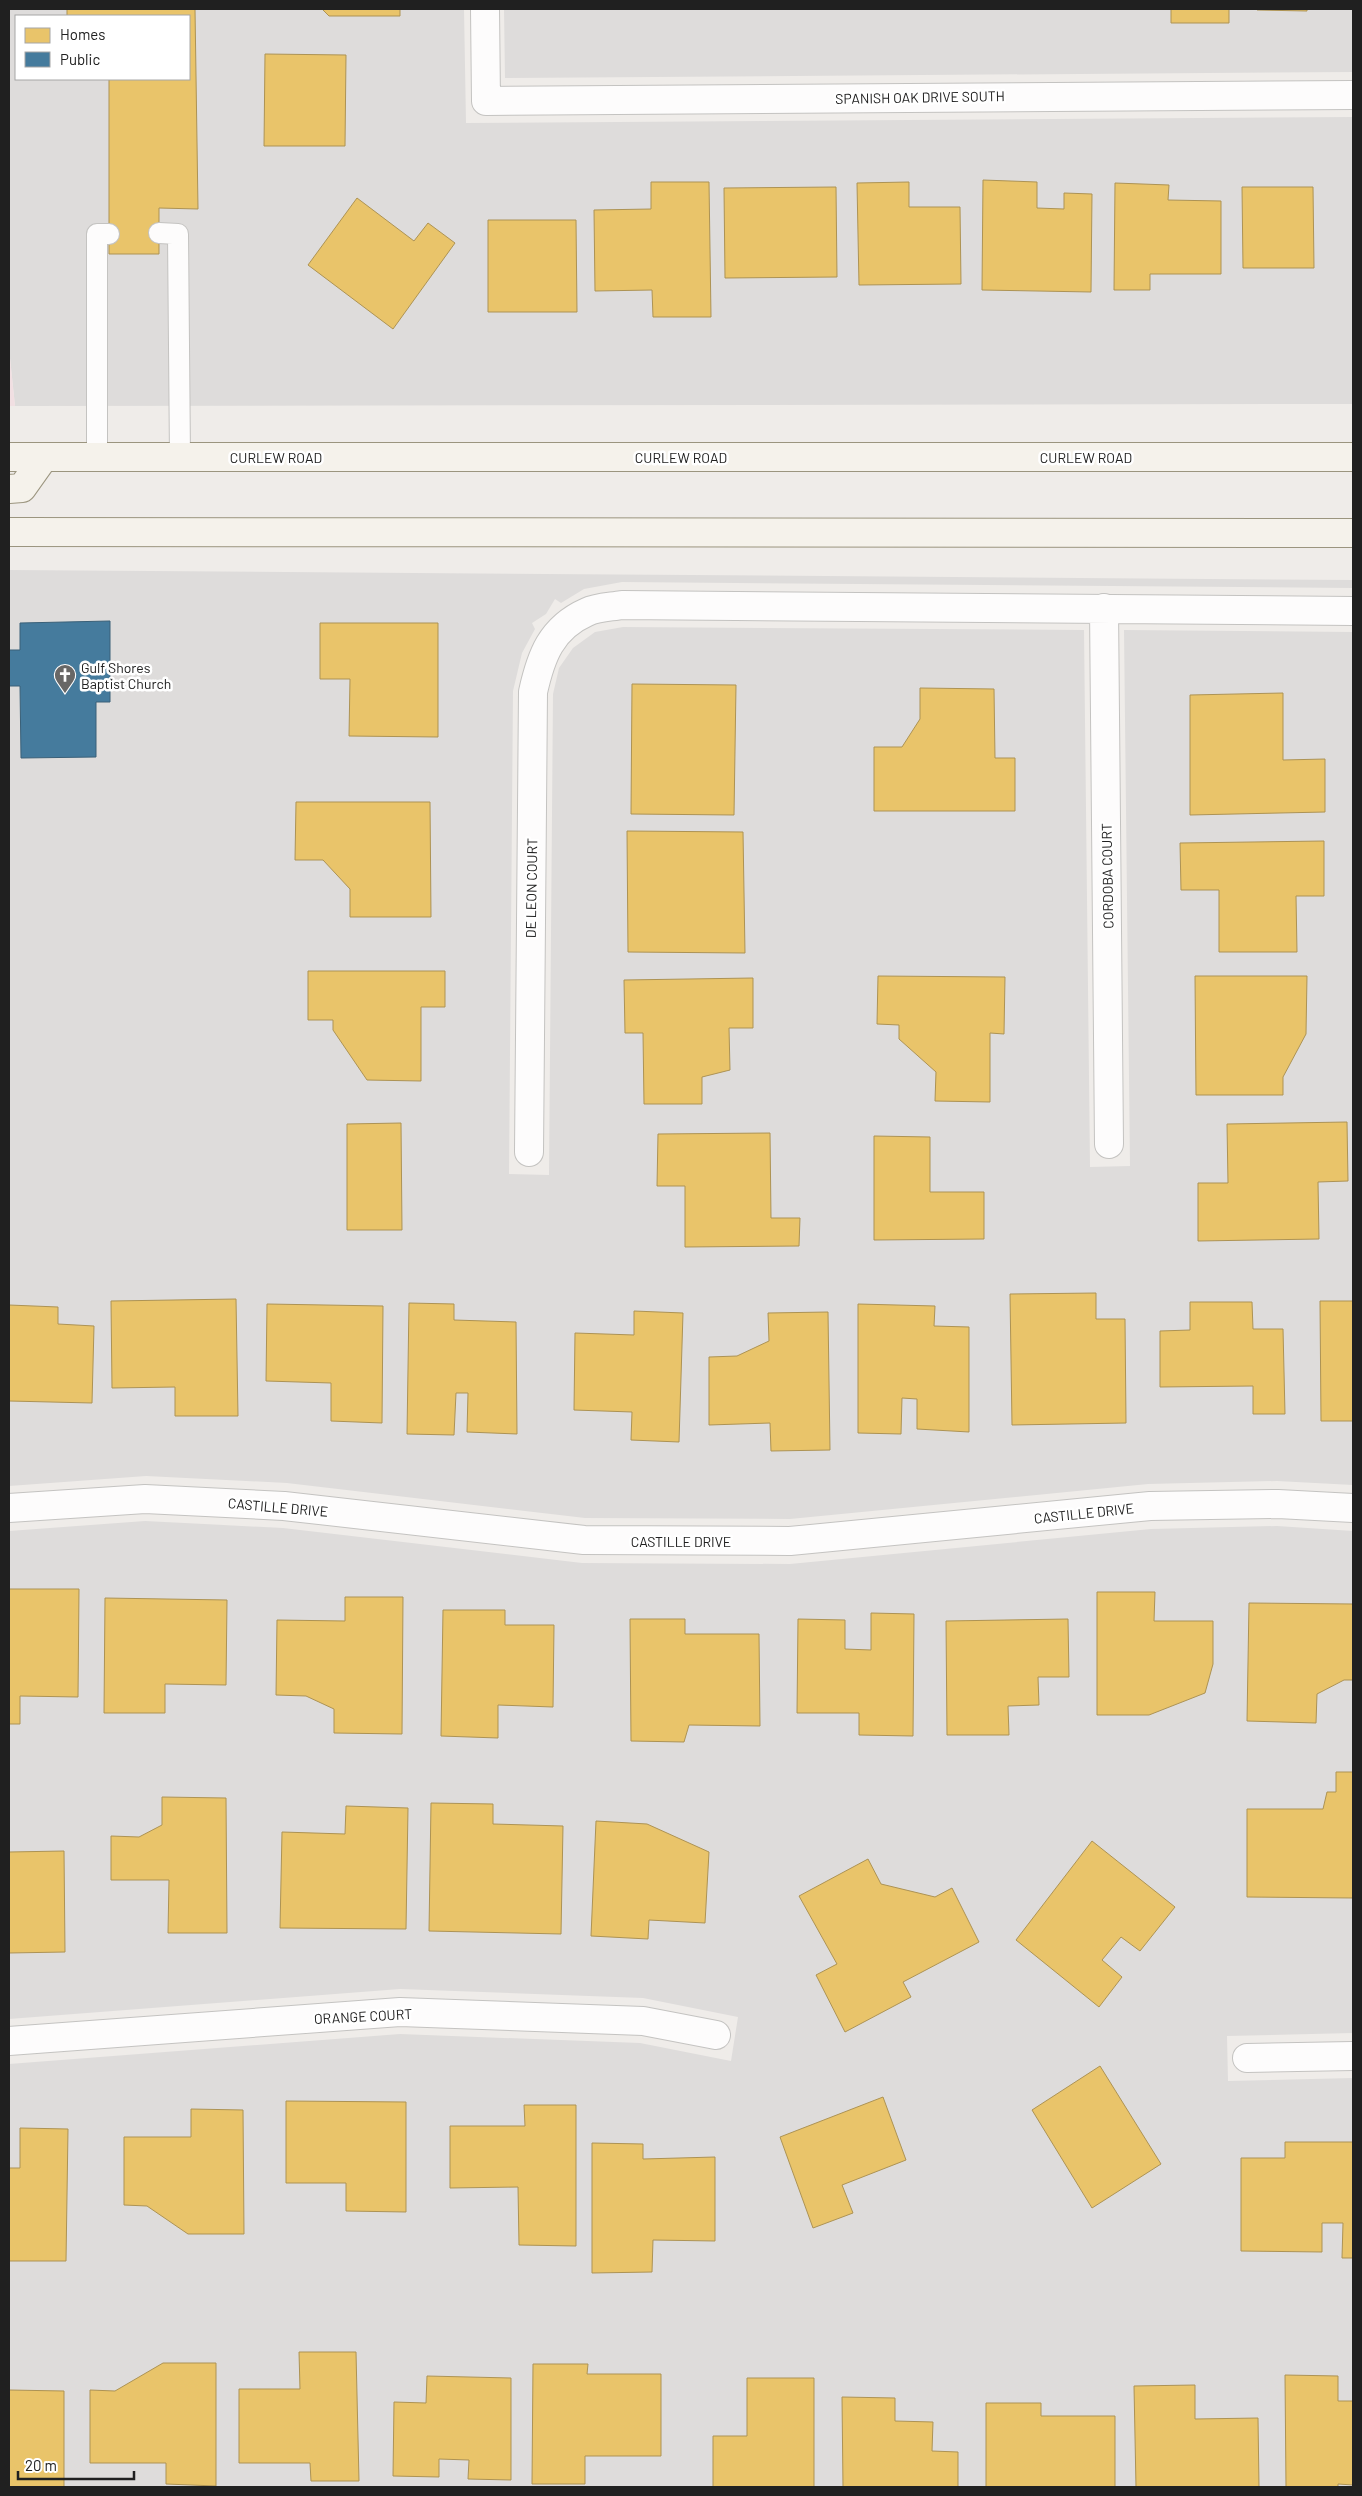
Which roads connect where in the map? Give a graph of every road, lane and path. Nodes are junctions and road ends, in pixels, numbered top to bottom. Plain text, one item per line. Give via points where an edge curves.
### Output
1 (485, 9) edge
2 (1353, 95) edge
3 (159, 233) dead end
4 (109, 234) dead end
5 (9, 457) edge
6 (44, 457) junction
7 (97, 458) junction
8 (180, 458) junction
9 (1353, 458) edge
10 (9, 489) edge
11 (9, 532) edge
12 (1353, 533) edge
13 (1104, 608) junction
14 (1353, 611) edge
15 (1109, 1144) dead end
16 (529, 1152) dead end
17 (9, 1508) edge
18 (1353, 1508) edge
19 (716, 2035) dead end
20 (9, 2042) edge
21 (1353, 2056) edge
22 (1247, 2058) dead end

1 - 2 street, SPANISH OAK DRIVE SOUTH via 486,100
3 - 8 lane via 178,234
4 - 7 lane via 97,234
5 - 6 main road, CURLEW ROAD
6 - 7 main road, CURLEW ROAD
6 - 10 main road via 22,488
7 - 8 main road, CURLEW ROAD
8 - 9 main road, CURLEW ROAD
11 - 12 main road
13 - 14 street
13 - 15 street, CORDOBA COURT
13 - 16 street, DE LEON COURT via 622,605 588,611 559,630 540,659 533,692
17 - 18 street, CASTILLE DRIVE via 145,1499 284,1506 584,1540 790,1541 1150,1506 1278,1504
19 - 20 street, ORANGE COURT via 643,2021 400,2012
21 - 22 street

